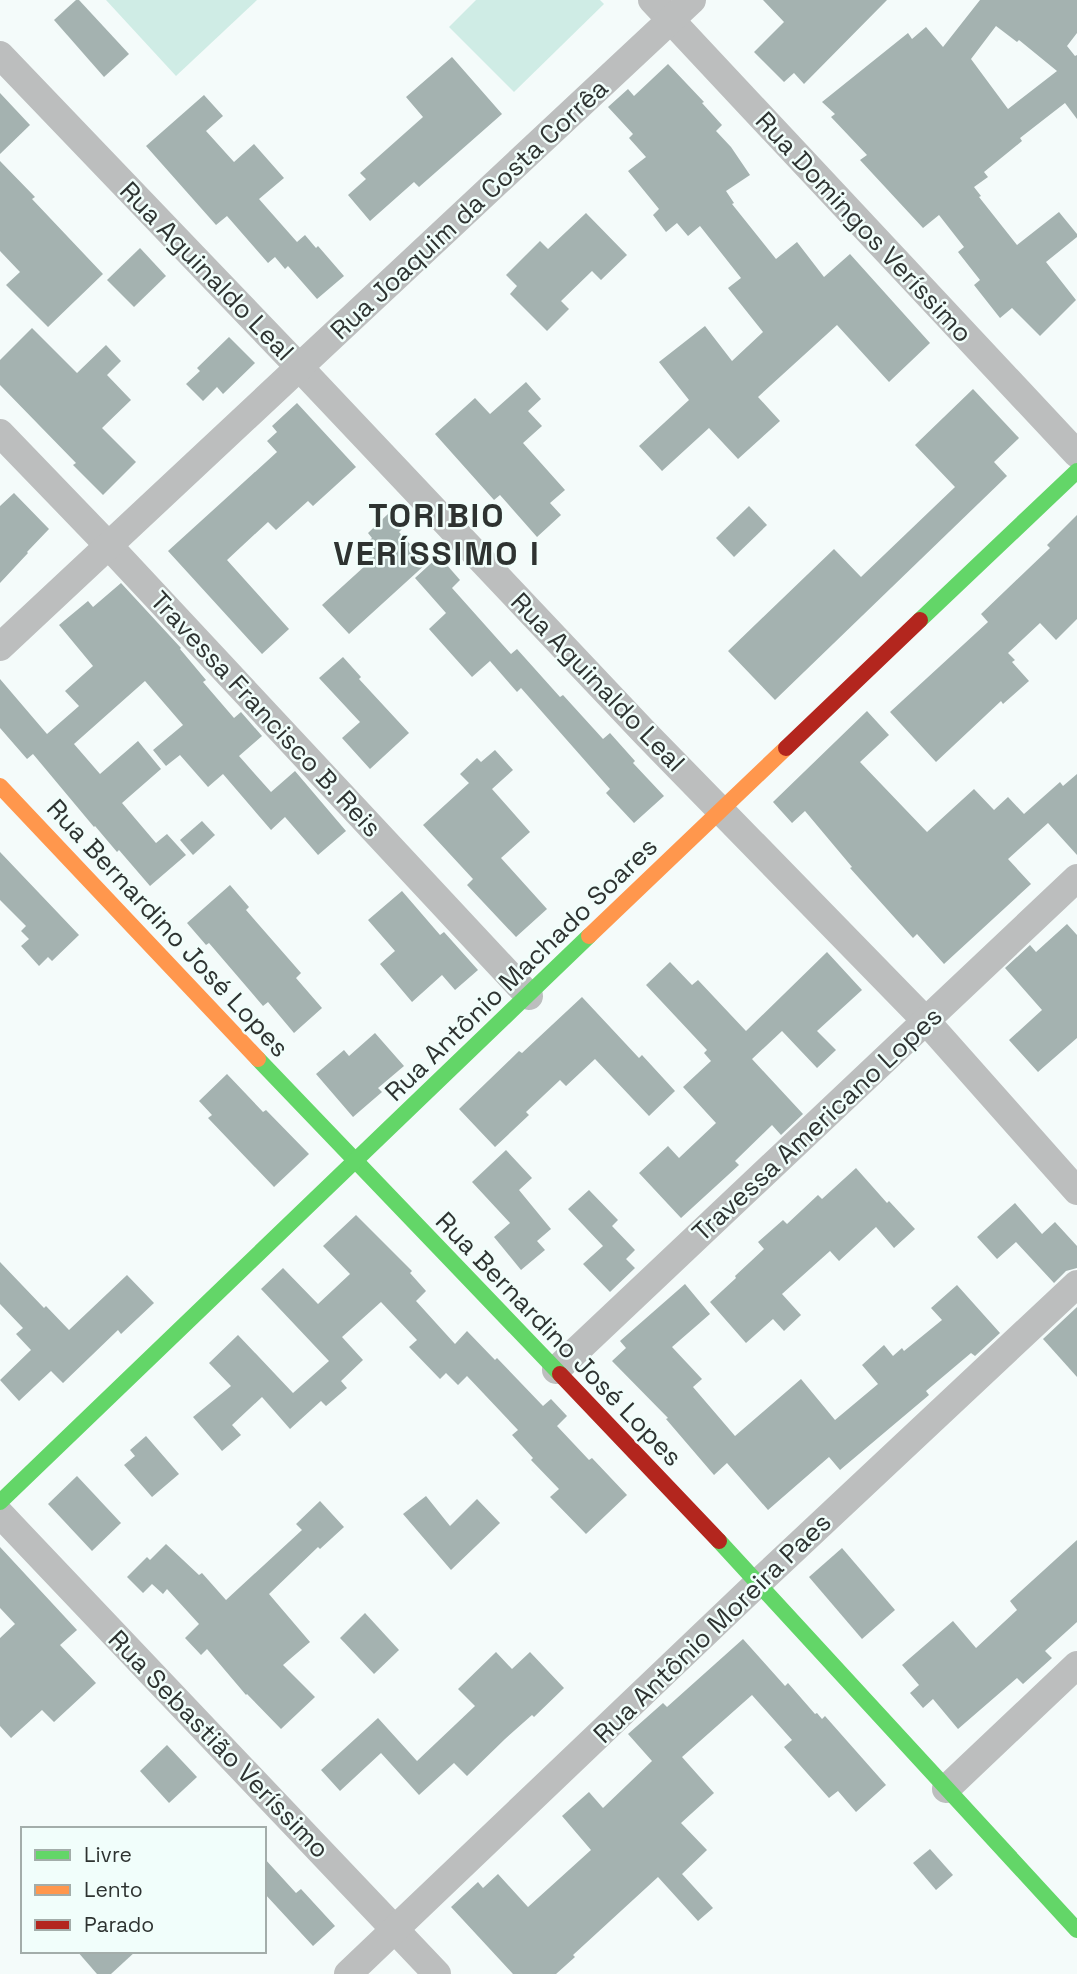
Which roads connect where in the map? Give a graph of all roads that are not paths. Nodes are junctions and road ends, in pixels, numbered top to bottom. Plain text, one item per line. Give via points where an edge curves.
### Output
1 (692, 0) edge
2 (661, 10) edge
3 (0, 55) edge
4 (300, 368) junction
5 (0, 433) edge
6 (1077, 454) edge
7 (1077, 471) edge
8 (108, 545) junction
9 (0, 647) edge
10 (0, 786) edge
11 (721, 809) junction
12 (1077, 878) edge
13 (529, 996) junction
14 (926, 1021) junction
15 (356, 1162) junction
16 (1077, 1191) edge
17 (1077, 1284) edge
18 (556, 1370) junction
19 (0, 1502) edge
20 (0, 1514) edge
21 (758, 1583) junction
22 (1077, 1665) edge
23 (946, 1788) junction
24 (395, 1930) junction
25 (1077, 1930) edge
26 (348, 1974) edge
27 (437, 1974) edge

1 - 2 street, Rua Joaquim da Costa Corrêa
2 - 4 street, Rua Joaquim da Costa Corrêa
2 - 6 street, Rua Domingos Veríssimo
3 - 4 street, Rua Aguinaldo Leal
4 - 8 street, Rua Joaquim da Costa Corrêa
4 - 11 street, Rua Aguinaldo Leal
5 - 8 street, Travessa Francisco B. Reis
7 - 11 street, Rua Antônio Machado Soares
8 - 9 street, Rua Joaquim da Costa Corrêa
8 - 13 street, Travessa Francisco B. Reis
10 - 15 street, Rua Bernardino José Lopes
11 - 13 street, Rua Antônio Machado Soares
11 - 14 street, Rua Aguinaldo Leal
12 - 14 street, Travessa Americano Lopes
13 - 15 street, Rua Antônio Machado Soares
14 - 16 street, Rua Aguinaldo Leal
14 - 18 street, Travessa Americano Lopes
15 - 18 street, Rua Bernardino José Lopes
15 - 19 street, Rua Antônio Machado Soares
17 - 21 street, Rua Antônio Moreira Paes
18 - 21 street, Rua Bernardino José Lopes
20 - 24 street, Rua Sebastião Veríssimo
21 - 23 street, Rua Bernardino José Lopes
21 - 24 street, Rua Antônio Moreira Paes
22 - 23 street
23 - 25 street, Rua Bernardino José Lopes
24 - 26 street, Rua Antônio Moreira Paes
24 - 27 street, Rua Sebastião Veríssimo

